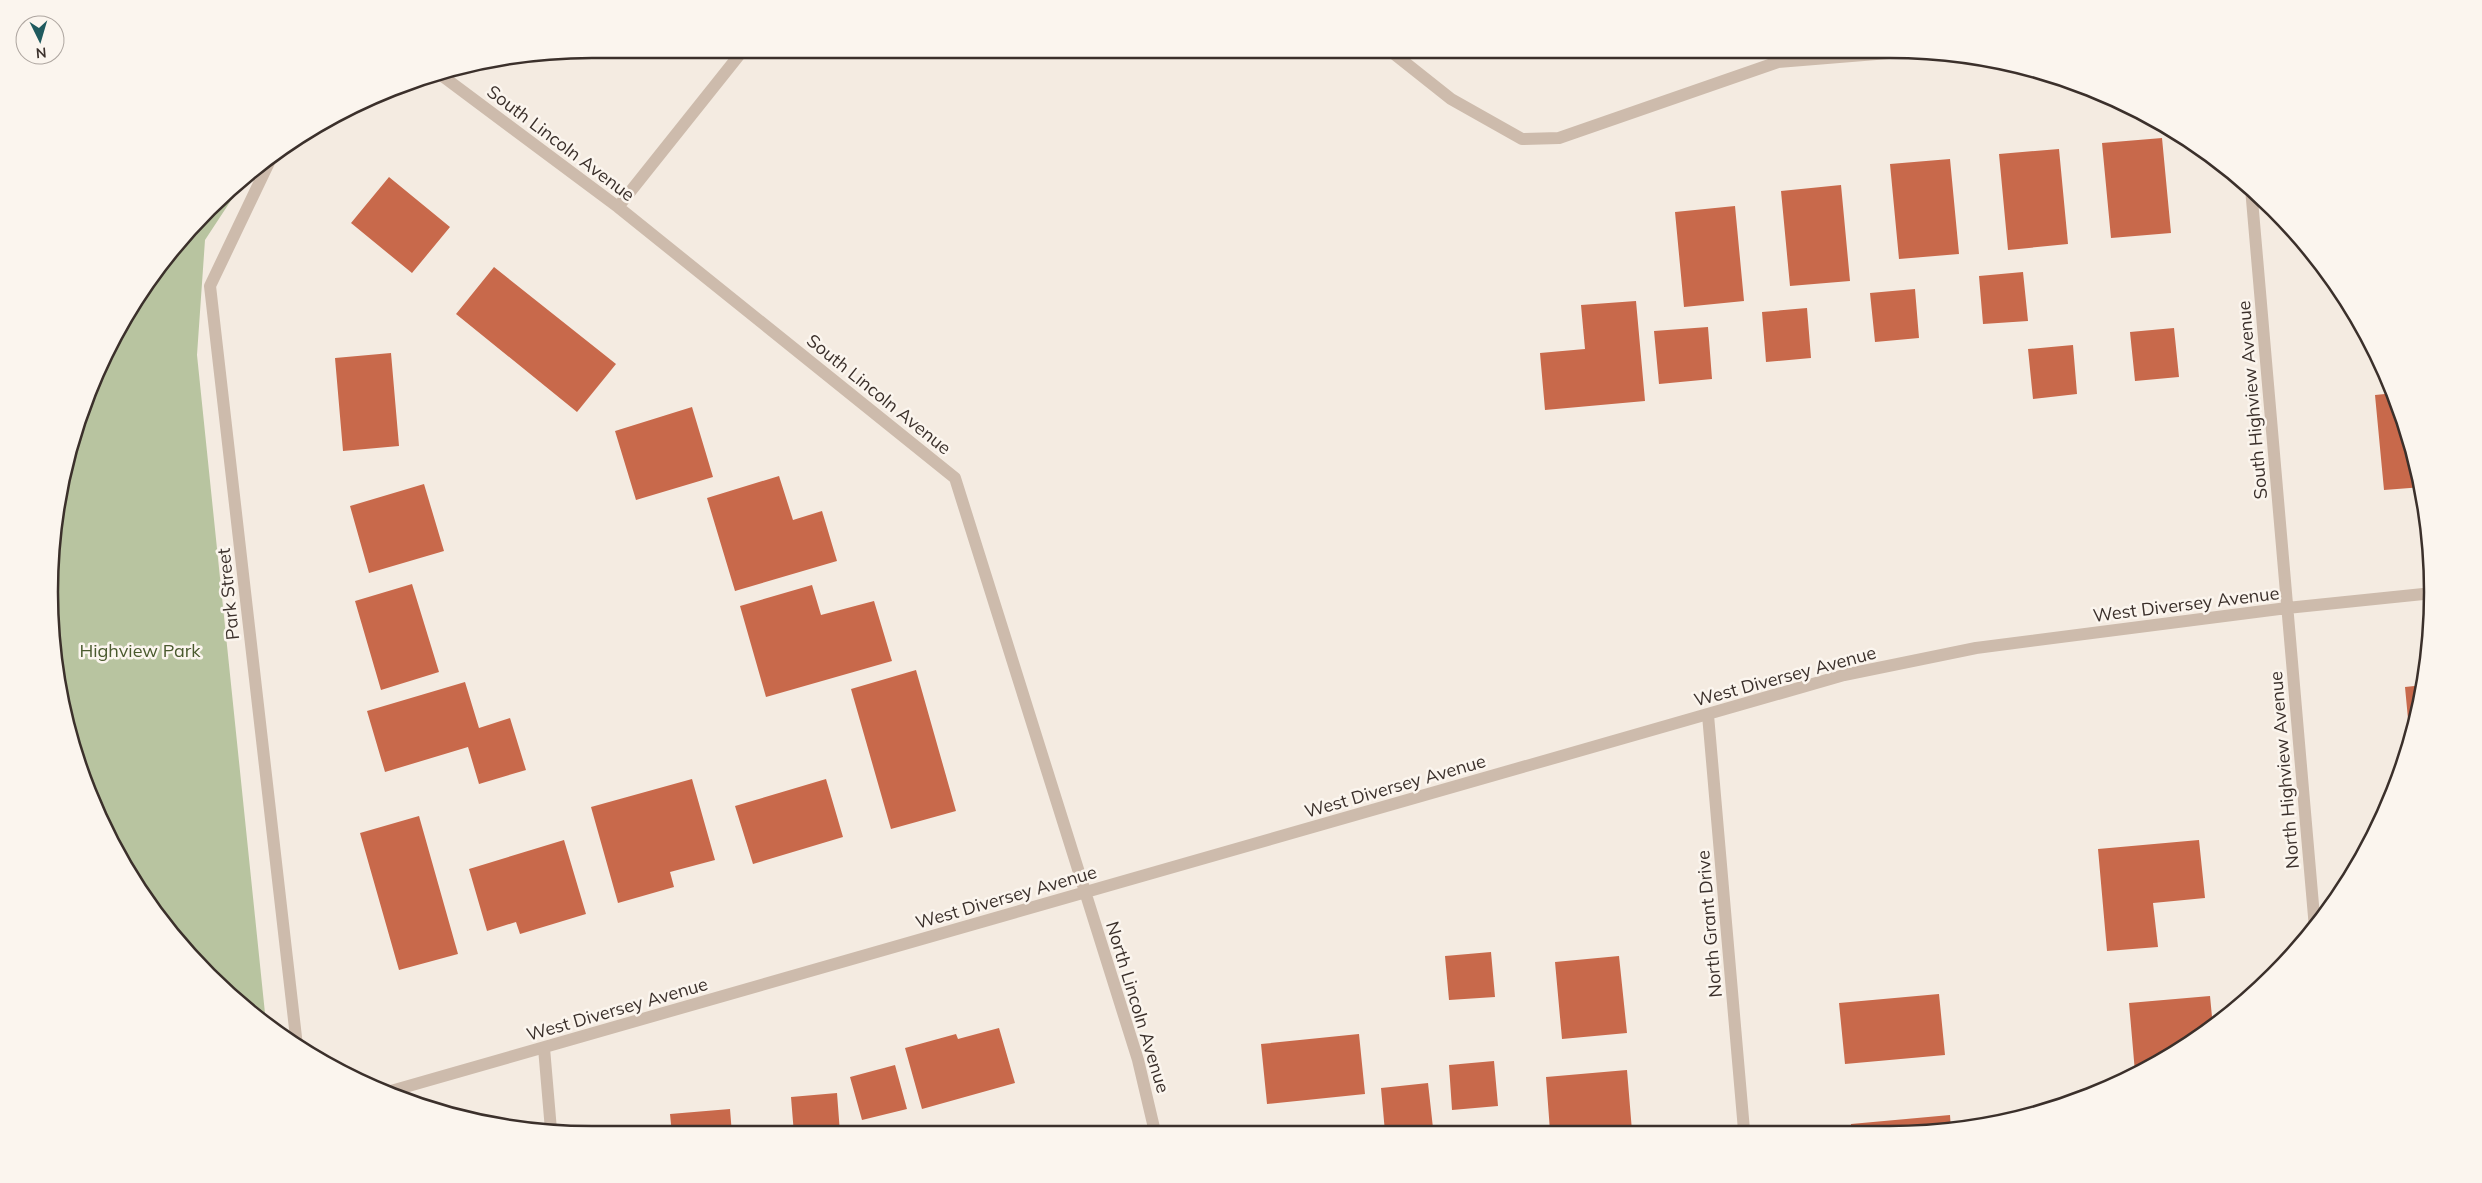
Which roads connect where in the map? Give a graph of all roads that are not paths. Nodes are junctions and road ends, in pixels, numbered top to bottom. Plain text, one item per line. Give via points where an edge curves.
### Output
1 (737, 58) edge
2 (1399, 58) edge
3 (1778, 58) edge
4 (1827, 58) edge
5 (1778, 62) junction
6 (445, 78) edge
7 (267, 168) edge
8 (2252, 199) edge
9 (618, 207) junction
10 (2424, 594) edge
11 (2287, 608) junction
12 (1708, 715) junction
13 (1085, 892) junction
14 (2314, 917) edge
15 (296, 1037) edge
16 (544, 1048) junction
17 (398, 1089) edge
18 (550, 1123) edge
19 (1154, 1126) edge
20 (1744, 1126) edge

1 - 9 street
2 - 5 street via 1451,99 1522,140 1559,138
3 - 5 street
4 - 5 street
6 - 9 street, South Lincoln Avenue
7 - 15 street, Park Street via 210,286
8 - 11 street, South Highview Avenue
9 - 13 street, South Lincoln Avenue via 955,478
10 - 11 street, West Diversey Avenue
11 - 12 street, West Diversey Avenue via 1976,648 1844,675
11 - 14 street, North Highview Avenue
12 - 13 street, West Diversey Avenue
12 - 20 street, North Grant Drive
13 - 16 street, West Diversey Avenue
13 - 19 street, North Lincoln Avenue via 1138,1060
16 - 17 street, West Diversey Avenue
16 - 18 street

